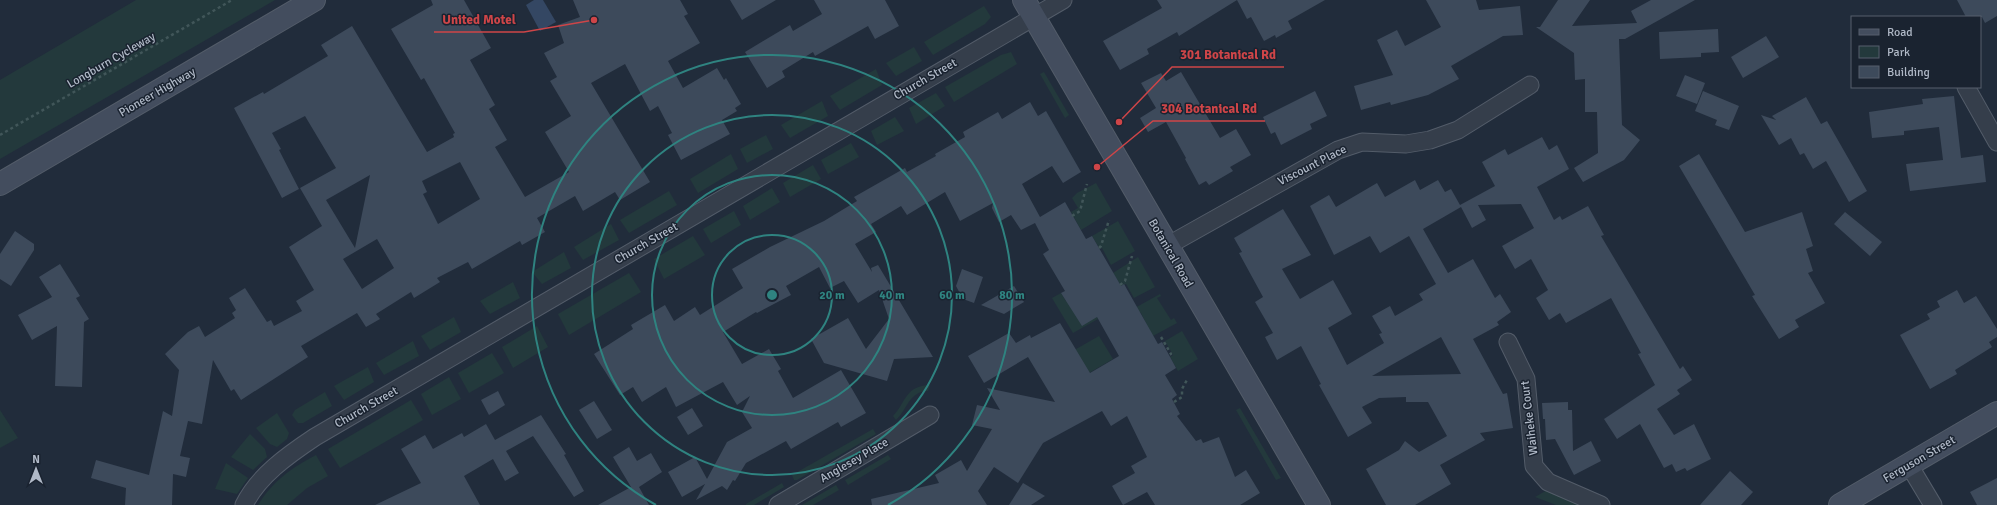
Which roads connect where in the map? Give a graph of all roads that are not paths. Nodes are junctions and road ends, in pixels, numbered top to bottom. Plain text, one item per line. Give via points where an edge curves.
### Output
1 (314, 0) edge
2 (1063, 0) edge
3 (1029, 8) edge
4 (1530, 85) dead end
5 (1967, 88) edge
6 (1997, 142) edge
7 (0, 184) edge
8 (1167, 246) junction
9 (1508, 342) dead end
10 (1997, 413) edge
11 (930, 415) dead end
12 (1909, 465) junction
13 (244, 505) edge
14 (778, 505) edge
15 (1318, 505) edge
16 (1600, 505) edge
17 (1840, 505) edge
18 (1933, 505) edge

1 - 7 main road, Pioneer Highway
2 - 3 street, Church Street
3 - 8 main road, Botanical Road
3 - 13 street, Church Street via 315,437 275,467
4 - 8 street, Viscount Place via 1458,130 1430,140 1406,144 1362,142 1338,150
5 - 6 street
8 - 15 main road, Botanical Road
9 - 16 street, Waiheke Court via 1526,379 1534,466 1548,482
10 - 12 main road, Ferguson Street
11 - 14 street, Anglesey Place
12 - 17 main road, Ferguson Street
12 - 18 street

